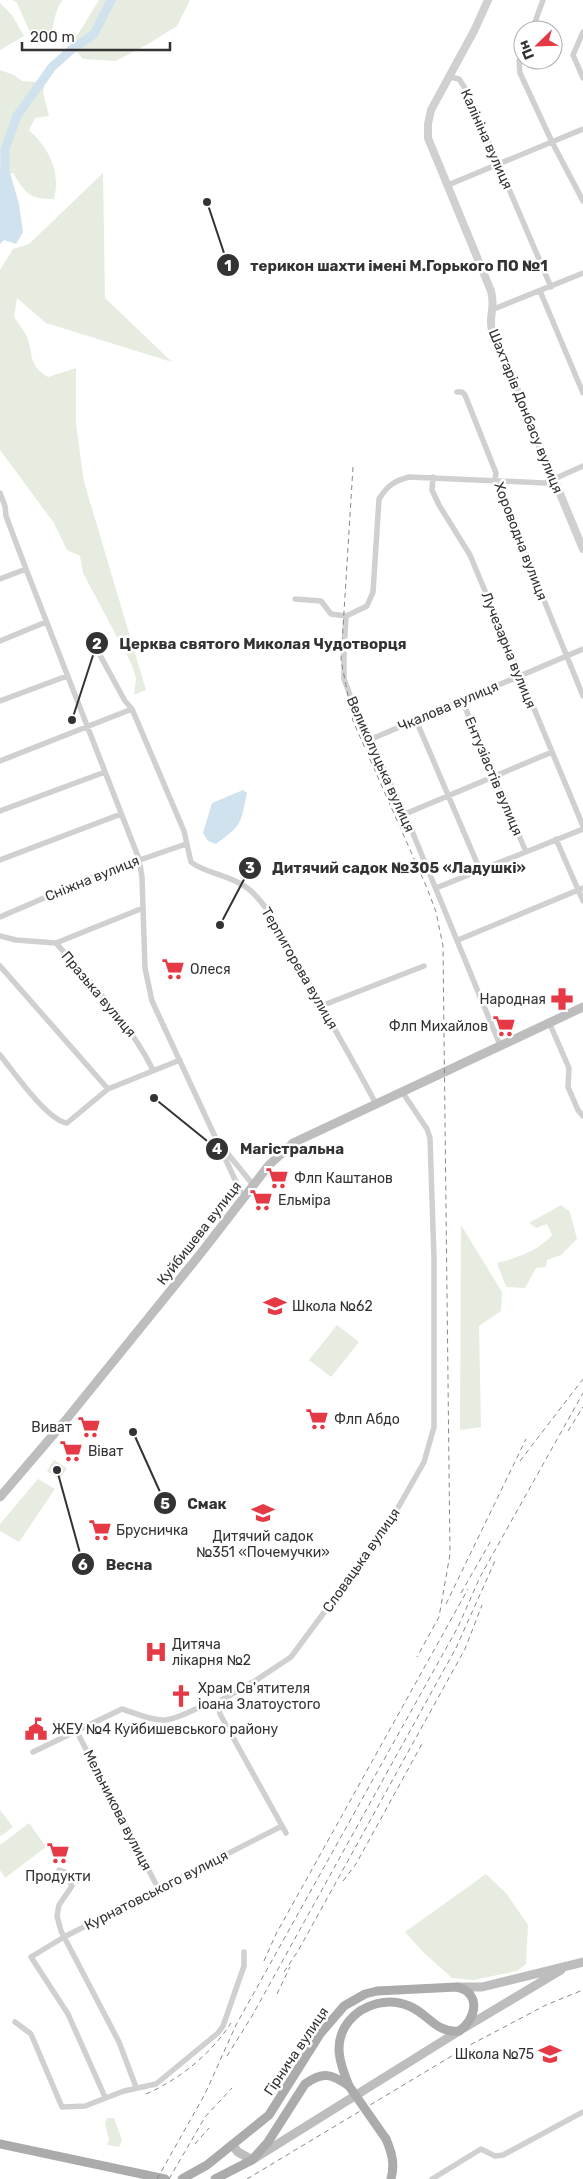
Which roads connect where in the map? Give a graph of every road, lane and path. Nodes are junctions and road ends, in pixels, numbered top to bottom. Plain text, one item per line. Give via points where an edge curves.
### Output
1 (488, 0) edge
2 (543, 0) edge
3 (536, 20) edge
4 (583, 32) edge
5 (520, 70) edge
6 (450, 76) junction
7 (583, 78) edge
8 (583, 128) edge
9 (552, 142) junction
10 (499, 164) junction
11 (448, 185) junction
12 (583, 201) edge
13 (583, 273) edge
14 (551, 287) junction
15 (540, 291) junction
16 (494, 309) junction
17 (457, 392) dead end
18 (583, 393) edge
19 (583, 466) edge
20 (433, 477) junction
21 (553, 478) junction
22 (494, 480) junction
23 (0, 493) edge
24 (3, 517) edge
25 (583, 549) edge
26 (26, 569) junction
27 (0, 579) edge
28 (295, 599) dead end
29 (346, 616) junction
30 (46, 622) junction
31 (0, 641) edge
32 (95, 646) dead end
33 (583, 649) edge
34 (566, 656) junction
35 (67, 676) junction
36 (519, 676) junction
37 (583, 696) edge
38 (462, 700) junction
39 (0, 702) edge
40 (132, 708) junction
41 (416, 720) junction
42 (87, 727) junction
43 (369, 740) junction
44 (552, 752) junction
45 (0, 761) edge
46 (105, 772) junction
47 (494, 777) junction
48 (449, 796) junction
49 (0, 811) edge
50 (121, 814) junction
51 (405, 814) junction
52 (583, 827) edge
53 (556, 839) junction
54 (186, 844) junction
55 (526, 852) junction
56 (139, 859) junction
57 (0, 860) edge
58 (480, 870) junction
59 (436, 888) junction
60 (581, 889) edge
61 (583, 900) edge
62 (143, 908) junction
63 (0, 917) edge
64 (0, 936) edge
65 (458, 940) junction
66 (56, 943) junction
67 (0, 966) edge
68 (424, 966) dead end
69 (321, 1006) junction
70 (583, 1007) edge
71 (549, 1022) junction
72 (500, 1045) junction
73 (0, 1055) edge
74 (180, 1060) junction
75 (153, 1070) junction
76 (108, 1089) junction
77 (403, 1093) junction
78 (376, 1104) junction
79 (583, 1116) edge
80 (218, 1141) junction
81 (254, 1186) junction
82 (244, 1199) junction
83 (0, 1497) edge
84 (218, 1702) junction
85 (78, 1732) junction
86 (33, 1752) dead end
87 (282, 1826) junction
88 (286, 1833) dead end
89 (59, 1870) dead end
90 (158, 1888) junction
91 (64, 1937) junction
92 (244, 1952) dead end
93 (583, 1962) edge
94 (570, 1965) junction
95 (457, 1987) junction
96 (15, 2022) dead end
97 (462, 2029) junction
98 (349, 2086) junction
99 (136, 2087) junction
100 (105, 2097) junction
101 (583, 2112) edge
102 (0, 2144) edge
103 (232, 2145) junction
104 (252, 2160) junction
105 (133, 2177) edge
106 (165, 2179) edge
107 (182, 2179) edge
108 (215, 2179) edge
109 (390, 2179) edge
110 (432, 2179) edge

1 - 6 street, Калініна вулиця
2 - 3 street
4 - 7 street via 573,55
5 - 9 street
6 - 10 street, Калініна вулиця via 462,83
6 - 11 street, Шахтарів Донбасу вулиця via 431,110 427,132
8 - 9 street
9 - 10 street
9 - 12 street
10 - 11 street
10 - 14 street, Калініна вулиця
11 - 16 street, Шахтарів Донбасу вулиця via 491,289
13 - 14 street
14 - 15 street
15 - 16 street
15 - 18 street
16 - 21 street, Шахтарів Донбасу вулиця via 490,322 492,330
17 - 22 street, Хороводна вулиця via 465,395 496,473
19 - 21 street
20 - 22 street
20 - 29 street via 409,476 396,480 379,499 373,592 367,606
20 - 36 street, Лучезарна вулиця via 432,490 470,555
21 - 22 street via 545,483
21 - 25 street, Шахтарів Донбасу вулиця
22 - 34 street, Хороводна вулиця
23 - 24 street via 5,506
24 - 26 street
26 - 27 street
26 - 30 street
28 - 29 street via 321,601 331,614
29 - 43 street, Великолуцька вулиця via 344,680
30 - 31 street
30 - 35 street
32 - 40 street, Терпигорева вулиця
33 - 34 street, Чкалова вулиця
34 - 36 street, Чкалова вулиця
34 - 37 street, Хороводна вулиця
35 - 39 street
35 - 42 street
36 - 38 street, Чкалова вулиця
36 - 44 street, Лучезарна вулиця
38 - 41 street, Чкалова вулиця
38 - 47 street, Ентузіастів вулиця
40 - 42 street
40 - 54 street, Терпигорева вулиця via 184,831
41 - 43 street, Чкалова вулиця
41 - 48 street
42 - 45 street
42 - 46 street
43 - 51 street, Великолуцька вулиця
44 - 47 street
44 - 52 street, Лучезарна вулиця
46 - 49 street
46 - 50 street
47 - 48 street
47 - 55 street, Ентузіастів вулиця
48 - 51 street
48 - 58 street
50 - 56 street
50 - 57 street
51 - 59 street, Великолуцька вулиця
52 - 53 street
53 - 55 street
53 - 60 street
54 - 56 street, Сніжна вулиця
54 - 69 street, Терпигорева вулиця via 194,864 229,877 257,897
55 - 58 street
56 - 62 street
56 - 63 street, Сніжна вулиця
58 - 59 street
59 - 65 street, Великолуцька вулиця
60 - 61 street
60 - 65 street
62 - 66 street
62 - 74 street via 145,968 152,1001
64 - 66 street, Празька вулиця
65 - 72 street, Великолуцька вулиця
66 - 75 street, Празька вулиця via 120,1015
67 - 76 street
68 - 69 street
69 - 78 street, Терпигорева вулиця
70 - 71 main road, Куйбишева вулиця
71 - 72 main road, Куйбишева вулиця
71 - 79 street via 569,1068 568,1087
72 - 77 main road, Куйбишева вулиця
73 - 76 street via 45,1110 62,1122 70,1122
74 - 75 street
74 - 80 street
75 - 76 street
77 - 78 main road, Куйбишева вулиця
77 - 84 street, Словацька вулиця via 430,1138 434,1259 434,1428 430,1446 386,1529 291,1657
78 - 81 main road, Куйбишева вулиця via 293,1143 269,1165
80 - 81 street
80 - 82 street
81 - 82 main road, Куйбишева вулиця
82 - 83 main road, Куйбишева вулиця
84 - 85 street, Словацька вулиця via 167,1720 122,1709
84 - 87 street via 220,1714
85 - 86 street, Словацька вулиця
85 - 90 street, Мельникова вулиця
87 - 88 street
87 - 90 street, Курнатовського вулиця
89 - 91 street via 65,1872 72,1886 60,1901 57,1916
90 - 91 street, Курнатовського вулиця
91 - 99 street via 119,2042
91 - 100 street, Курнатовського вулиця via 31,1957 68,2014
92 - 99 street via 244,1966 223,2026 156,2084
93 - 94 main road, Гірнича вулиця
94 - 95 main road, Гірнича вулиця via 482,1987
94 - 97 main road, Гірнича вулиця
95 - 97 main road via 464,1989 473,2000 473,2014
95 - 103 main road, Гірнича вулиця via 377,1991 344,2006 320,2034 269,2115
96 - 100 street via 31,2034 62,2107 85,2106
97 - 98 main road via 444,2030 409,2006 396,2003 365,2008 348,2023 340,2039 338,2055
97 - 104 main road, Гірнича вулиця
98 - 104 main road via 326,2075 314,2077 305,2084 268,2142
98 - 109 main road, bridge via 386,2139 392,2155
99 - 100 street
101 - 110 street via 503,2155 495,2156 481,2149
102 - 105 main road
103 - 104 main road
103 - 107 main road, Гірнича вулиця
104 - 108 main road, Гірнича вулиця
105 - 106 main road

